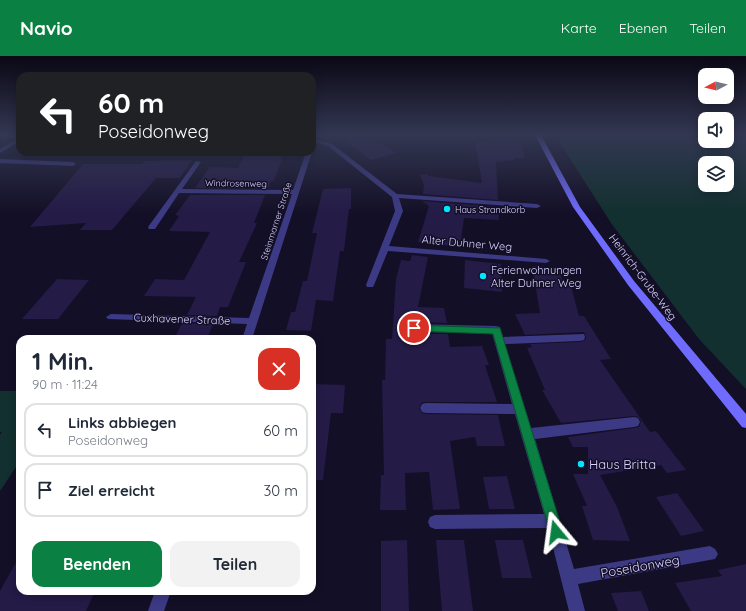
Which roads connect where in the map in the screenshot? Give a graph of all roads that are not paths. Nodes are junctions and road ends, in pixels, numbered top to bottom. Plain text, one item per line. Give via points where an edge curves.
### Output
1 (306, 161) edge
2 (350, 161) edge
3 (552, 161) edge
4 (0, 162) edge
5 (198, 162) dead end
6 (73, 164) dead end
7 (177, 191) junction
8 (295, 192) junction
9 (395, 196) junction
10 (537, 206) dead end
11 (152, 228) dead end
12 (385, 248) junction
13 (546, 261) dead end
14 (370, 285) dead end
15 (111, 317) dead end
16 (253, 321) junction
17 (414, 328) dead end
18 (248, 335) edge
19 (580, 337) dead end
20 (500, 341) junction
21 (426, 408) dead end
22 (520, 410) junction
23 (634, 422) dead end
24 (746, 423) edge
25 (527, 434) junction
26 (553, 521) junction
27 (435, 522) dead end
28 (710, 554) dead end
29 (570, 578) junction
30 (162, 595) edge
31 (156, 611) edge
32 (577, 611) edge

1 - 8 street, Steinmarner Straße
2 - 9 street
3 - 24 street, Heinrich-Grube-Weg via 577,207 631,283
4 - 6 street
5 - 7 street, Windrosenweg
7 - 8 street, Windrosenweg
7 - 11 street, Windrosenweg
8 - 16 street, Steinmarner Straße
9 - 10 street
9 - 12 street via 399,212
12 - 13 street, Alter Duhner Weg
12 - 14 street
15 - 16 street, Cuxhavener Straße
16 - 18 street
17 - 20 street via 496,330
19 - 20 street
20 - 22 street
21 - 22 street
22 - 25 street
23 - 25 street
25 - 26 street
26 - 27 street
26 - 29 street
28 - 29 street, Poseidonweg
29 - 32 street
30 - 31 street

